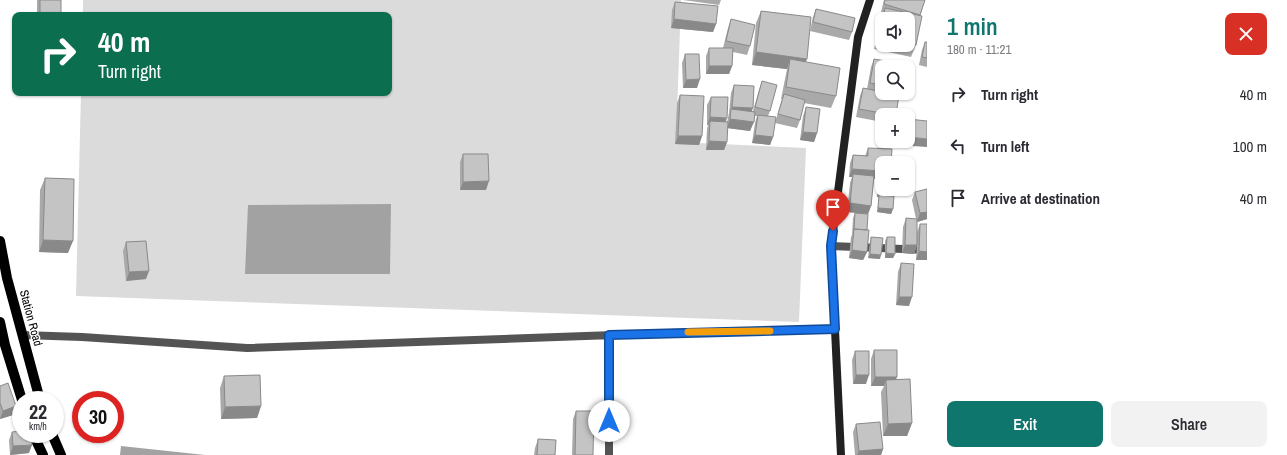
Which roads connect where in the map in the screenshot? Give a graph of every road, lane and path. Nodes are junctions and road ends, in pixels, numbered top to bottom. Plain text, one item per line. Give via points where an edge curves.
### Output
1 (870, 0) edge
2 (0, 241) edge
3 (831, 246) junction
4 (927, 250) edge
5 (0, 322) edge
6 (835, 329) junction
7 (22, 335) junction
8 (609, 335) junction
9 (19, 391) edge
10 (38, 391) edge
11 (37, 443) edge
12 (56, 443) edge
13 (43, 455) edge
14 (61, 455) edge
15 (609, 455) edge
16 (841, 455) edge

1 - 3 street via 858,37
2 - 7 main road, Station Road
3 - 4 street
3 - 6 street
5 - 9 main road
6 - 8 street
6 - 16 street
7 - 8 street via 247,348
7 - 10 main road, Station Road
8 - 15 street
11 - 13 main road
12 - 14 main road

